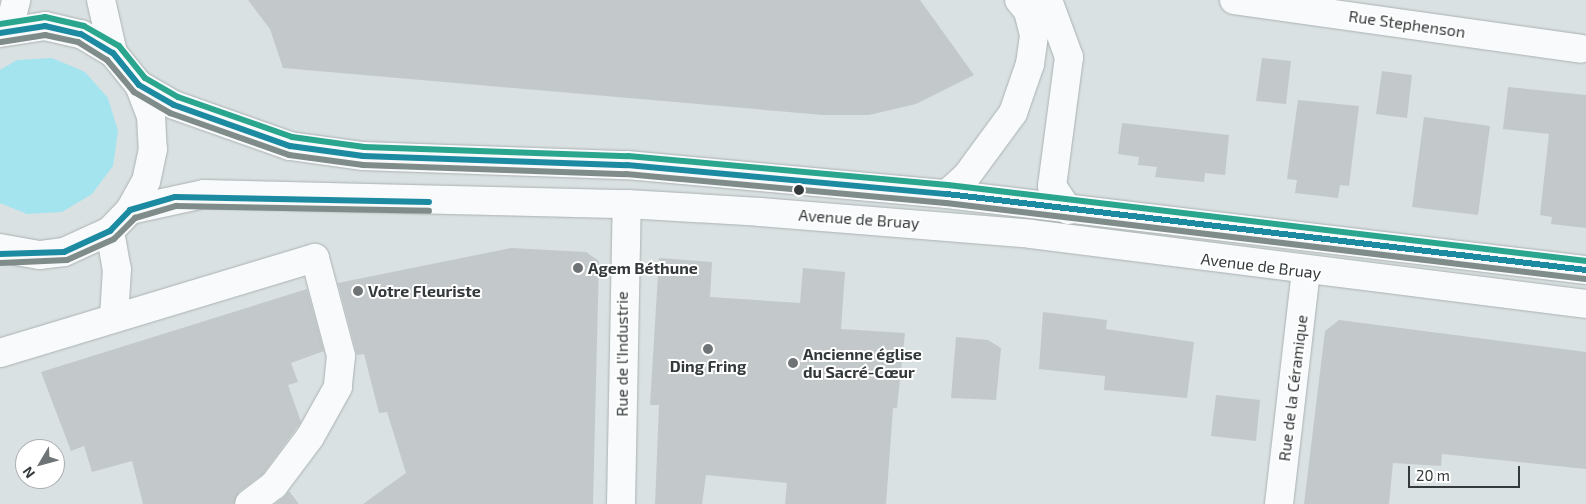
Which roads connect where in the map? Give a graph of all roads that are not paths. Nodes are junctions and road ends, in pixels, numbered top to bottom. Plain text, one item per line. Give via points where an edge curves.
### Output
1 (16, 0) edge
2 (101, 0) edge
3 (1019, 0) edge
4 (1048, 0) edge
5 (1234, 0) edge
6 (4, 31) edge
7 (1581, 49) dead end
8 (113, 53) junction
9 (139, 85) junction
10 (947, 194) junction
11 (627, 204) junction
12 (130, 210) junction
13 (1068, 210) junction
14 (110, 231) junction
15 (5, 252) edge
16 (1586, 270) edge
17 (1306, 272) junction
18 (1586, 304) edge
19 (114, 317) junction
20 (0, 353) edge
21 (249, 504) edge
22 (621, 504) edge
23 (1279, 504) edge

1 - 6 main road
2 - 8 main road
3 - 10 main road via 1028,11 1034,34 1030,64 1013,113 966,177
4 - 13 main road via 1069,57 1052,186
5 - 7 main road, Rue Stephenson
6 - 8 main road via 45,26 81,34
8 - 9 main road
9 - 10 main road, Avenue de Bruay via 174,105 290,146 363,156 627,165
9 - 12 main road via 151,116 153,149 146,182
10 - 13 main road, Avenue de Bruay
11 - 12 main road, Avenue de Bruay via 204,194
11 - 17 main road, Avenue de Bruay via 940,224
11 - 22 main road, Rue de l'Industrie
12 - 14 main road
13 - 16 main road, Avenue de Bruay
14 - 15 main road via 64,252
14 - 19 main road via 117,269
17 - 18 main road, Avenue de Bruay
17 - 23 main road, Rue de la Céramique
19 - 20 main road
19 - 21 main road via 315,258 341,356 338,386 310,437 274,485

